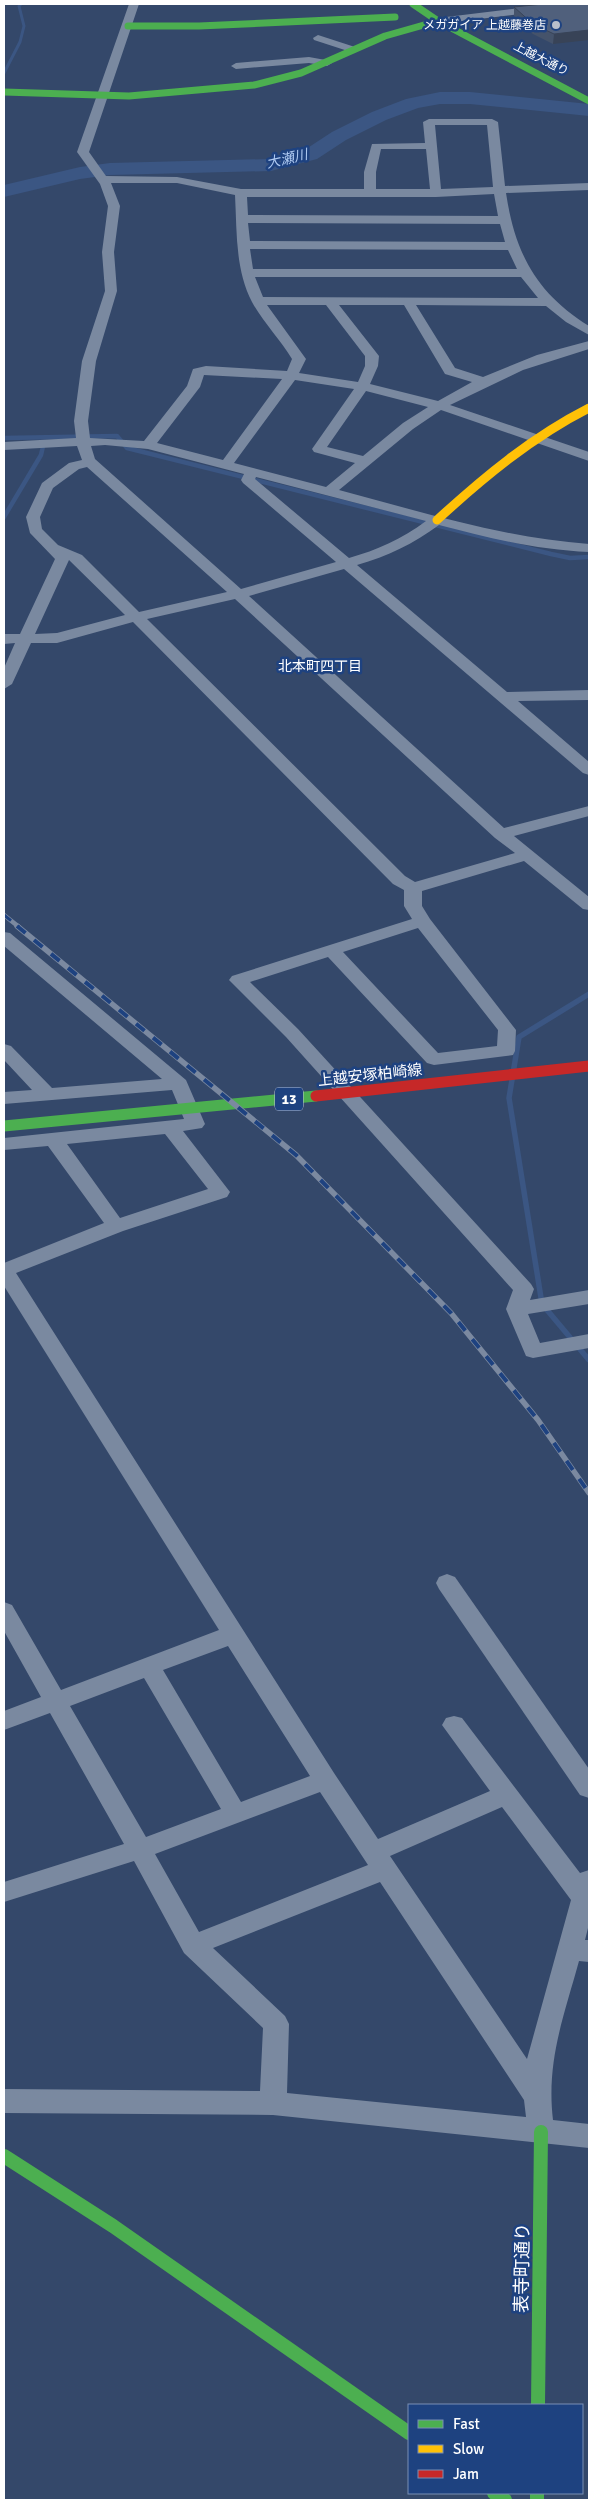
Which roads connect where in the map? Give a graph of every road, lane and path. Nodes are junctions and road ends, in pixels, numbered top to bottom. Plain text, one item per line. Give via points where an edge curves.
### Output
1 (134, 4) edge
2 (413, 4) edge
3 (576, 4) edge
4 (395, 17) dead end
5 (438, 21) junction
6 (128, 26) junction
7 (318, 38) dead end
8 (354, 50) junction
9 (327, 63) junction
10 (236, 66) dead end
11 (4, 92) edge
12 (102, 95) junction
13 (589, 101) edge
14 (432, 146) junction
15 (101, 178) junction
16 (589, 186) edge
17 (498, 190) junction
18 (242, 193) junction
19 (370, 193) junction
20 (436, 193) junction
21 (243, 219) junction
22 (506, 220) junction
23 (243, 245) junction
24 (513, 246) junction
25 (248, 273) junction
26 (524, 273) junction
27 (258, 301) junction
28 (330, 302) junction
29 (408, 302) junction
30 (549, 302) junction
31 (589, 331) edge
32 (589, 344) edge
33 (291, 376) junction
34 (485, 382) junction
35 (362, 386) junction
36 (438, 406) junction
37 (589, 408) edge
38 (532, 438) junction
39 (82, 442) junction
40 (148, 445) junction
41 (4, 446) edge
42 (589, 457) edge
43 (90, 462) junction
44 (365, 462) junction
45 (226, 465) junction
46 (252, 471) junction
47 (328, 492) junction
48 (437, 520) junction
49 (589, 548) edge
50 (56, 549) junction
51 (348, 563) junction
52 (239, 594) junction
53 (135, 617) junction
54 (4, 638) edge
55 (26, 640) junction
56 (4, 684) edge
57 (589, 695) edge
58 (506, 697) junction
59 (589, 770) edge
60 (589, 811) edge
61 (501, 834) junction
62 (527, 855) junction
63 (413, 888) junction
64 (589, 905) edge
65 (422, 921) junction
66 (4, 937) edge
67 (331, 950) junction
68 (4, 1050) edge
69 (589, 1066) edge
70 (179, 1084) junction
71 (47, 1094) junction
72 (4, 1098) edge
73 (4, 1126) edge
74 (170, 1127) junction
75 (54, 1140) junction
76 (4, 1144) edge
77 (116, 1226) junction
78 (4, 1270) edge
79 (589, 1297) edge
80 (516, 1309) junction
81 (589, 1341) edge
82 (447, 1582) dead end
83 (4, 1611) edge
84 (234, 1634) junction
85 (148, 1666) junction
86 (56, 1700) junction
87 (4, 1721) edge
88 (454, 1725) dead end
89 (325, 1780) junction
90 (589, 1788) edge
91 (506, 1794) junction
92 (236, 1814) junction
93 (140, 1849) junction
94 (380, 1860) junction
95 (587, 1889) edge
96 (4, 1892) edge
97 (193, 1946) junction
98 (580, 1950) edge
99 (536, 2097) junction
100 (4, 2101) edge
101 (273, 2103) junction
102 (541, 2132) junction
103 (589, 2136) edge
104 (4, 2156) edge
105 (538, 2404) edge
106 (408, 2432) edge

1 - 6 street
2 - 5 street, 上越大通り
3 - 5 street
4 - 6 street
5 - 8 street via 396,32
5 - 13 street, 上越大通り
6 - 12 street
7 - 8 street
8 - 9 street
9 - 10 street via 309,60
9 - 12 street via 281,80 254,85 158,94
11 - 12 street
12 - 15 street via 83,152
14 - 17 street via 429,122 492,122
14 - 19 street via 376,146 370,172
14 - 20 street
15 - 18 street via 177,180
15 - 39 street via 114,206 108,252 112,291 89,361 81,422
16 - 17 street
17 - 20 street
17 - 22 street
18 - 19 street
18 - 21 street
19 - 20 street
21 - 22 street
21 - 23 street
22 - 24 street
23 - 24 street
23 - 25 street
24 - 26 street
25 - 26 street
25 - 27 street
26 - 30 street
27 - 28 street
27 - 33 street via 299,359
28 - 29 street
28 - 35 street via 372,356 373,364
29 - 30 street
29 - 34 street via 450,371
30 - 31 street
32 - 34 street
33 - 35 street
33 - 40 street via 243,371 198,372 193,387
33 - 45 street
34 - 36 street
35 - 36 street
35 - 44 street via 319,449
36 - 38 street
36 - 44 street
37 - 38 street
38 - 42 street
38 - 48 street via 500,460
39 - 40 street
39 - 41 street
39 - 43 street
40 - 45 street
43 - 50 street via 74,466 47,486 33,517 35,530
43 - 52 street
44 - 47 street
45 - 46 street
46 - 47 street
46 - 51 street via 248,480
47 - 48 street
48 - 49 street via 532,544
48 - 51 street via 409,540
50 - 53 street via 76,558
50 - 55 street via 63,558 61,565
51 - 52 street
51 - 58 street
52 - 53 street
52 - 61 street
53 - 55 street via 57,638
53 - 63 street via 399,880
54 - 55 street
55 - 56 street
57 - 58 street
58 - 59 street
60 - 61 street
61 - 62 street
62 - 63 street
62 - 64 street
63 - 65 street via 413,906
65 - 67 street
65 - 67 street via 507,1030 506,1051 434,1059
66 - 70 street
67 - 80 street via 238,980 292,1033 524,1289
68 - 71 street
69 - 73 street, 上越安塚柏崎線 / 13
70 - 71 street
70 - 74 street via 195,1124
71 - 72 street
74 - 75 street
74 - 77 street via 220,1192
75 - 76 street
75 - 77 street
77 - 78 street
78 - 84 street
79 - 80 street
80 - 81 street via 533,1351
82 - 90 street
83 - 86 street
84 - 85 street
84 - 89 street
85 - 86 street
85 - 92 street
86 - 87 street
86 - 93 street
88 - 91 street
89 - 92 street
89 - 94 street
91 - 94 street
91 - 95 street
92 - 93 street
93 - 96 street
93 - 97 street
94 - 97 street
94 - 99 street
95 - 98 street
97 - 101 street via 276,2024
98 - 99 street via 540,2054
99 - 102 street
100 - 101 street
101 - 102 street
102 - 103 street
102 - 105 street, 表寺町通り
104 - 106 street via 113,2226

